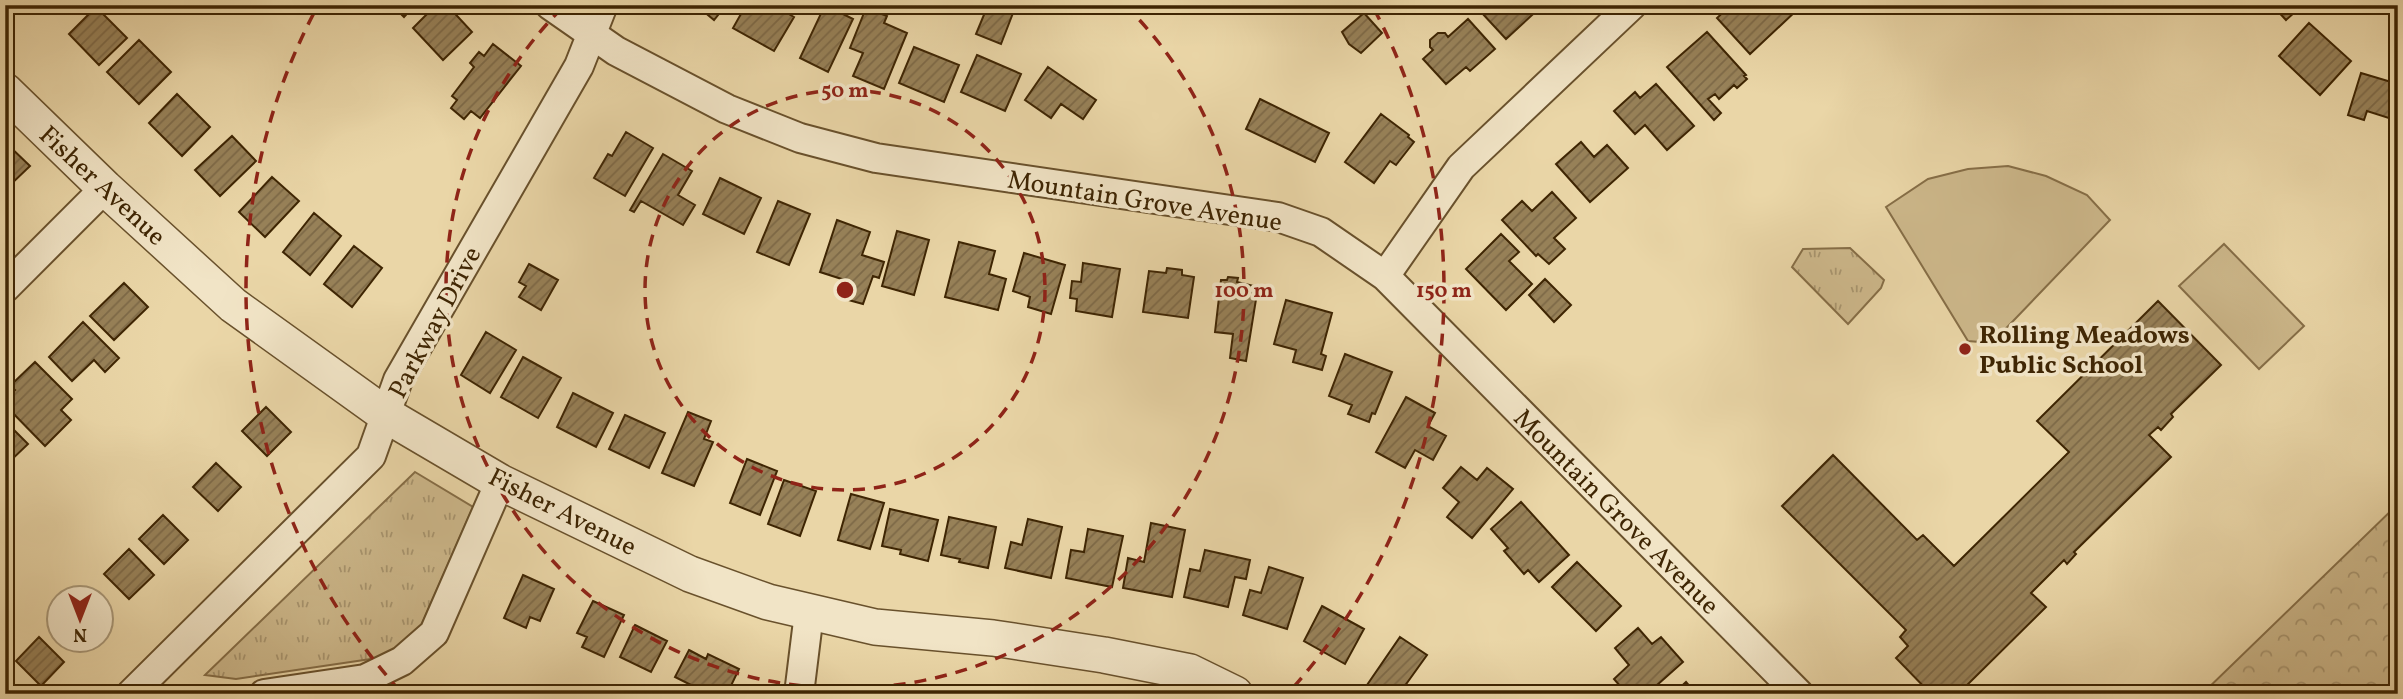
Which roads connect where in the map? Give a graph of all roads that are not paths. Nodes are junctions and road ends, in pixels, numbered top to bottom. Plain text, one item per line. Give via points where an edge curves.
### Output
1 (550, 5) edge
2 (603, 5) edge
3 (1632, 5) edge
4 (590, 35) junction
5 (5, 91) edge
6 (104, 188) junction
7 (1385, 276) junction
8 (5, 288) edge
9 (386, 415) junction
10 (500, 482) junction
11 (809, 613) junction
12 (131, 694) edge
13 (264, 694) edge
14 (799, 694) edge
15 (1235, 694) edge
16 (1798, 694) edge

1 - 4 street, Mountain Grove Avenue
2 - 4 street, Parkway Drive
3 - 7 street via 1461,167
4 - 7 street, Mountain Grove Avenue via 727,109 800,138 876,158 1278,217 1321,232
4 - 9 street, Parkway Drive via 579,66 398,380
5 - 6 street, Fisher Avenue
6 - 8 street
6 - 9 street, Fisher Avenue via 233,305
7 - 16 street, Mountain Grove Avenue
9 - 10 street, Fisher Avenue
9 - 12 street, Parkway Drive via 371,456
10 - 11 street, Fisher Avenue via 690,574
10 - 13 street via 434,633 402,661 365,679
11 - 14 street
11 - 15 street, Fisher Avenue via 875,627 1104,655 1190,672

